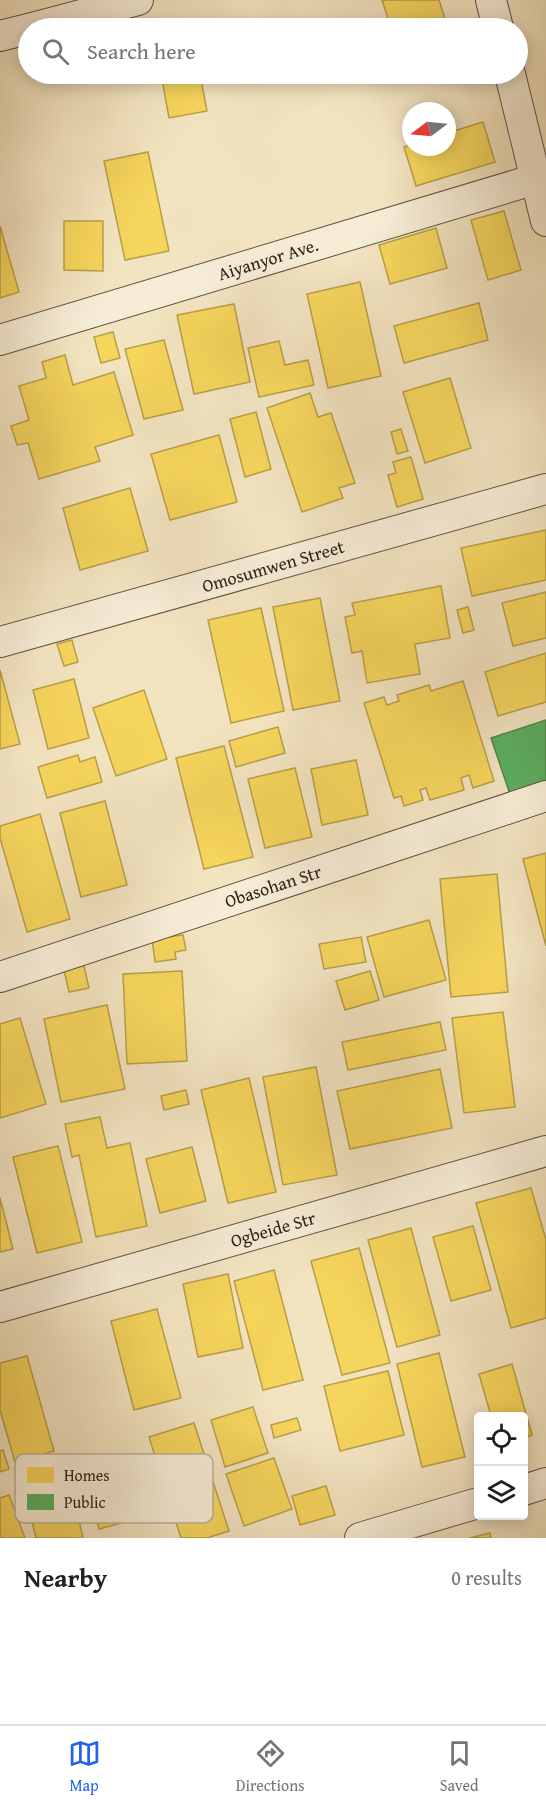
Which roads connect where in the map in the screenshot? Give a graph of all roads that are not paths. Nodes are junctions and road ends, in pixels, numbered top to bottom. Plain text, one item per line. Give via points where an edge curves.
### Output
1 (138, 0) edge
2 (491, 0) edge
3 (71, 18) edge
4 (496, 18) edge
5 (18, 32) edge
6 (0, 36) edge
7 (512, 84) edge
8 (536, 179) junction
9 (546, 221) edge
10 (0, 340) edge
11 (546, 489) edge
12 (0, 642) edge
13 (546, 796) edge
14 (0, 977) edge
15 (546, 1151) edge
16 (0, 1307) edge
17 (546, 1483) edge
18 (528, 1489) edge
19 (474, 1504) edge
20 (360, 1538) edge

1 - 3 street
2 - 4 street
5 - 6 street
7 - 8 street
8 - 9 street
8 - 10 street, Aiyanyor Ave.
11 - 12 street, Omosumwen Street
13 - 14 street, Obasohan Str
15 - 16 street, Ogbeide Str
17 - 18 street
19 - 20 street

